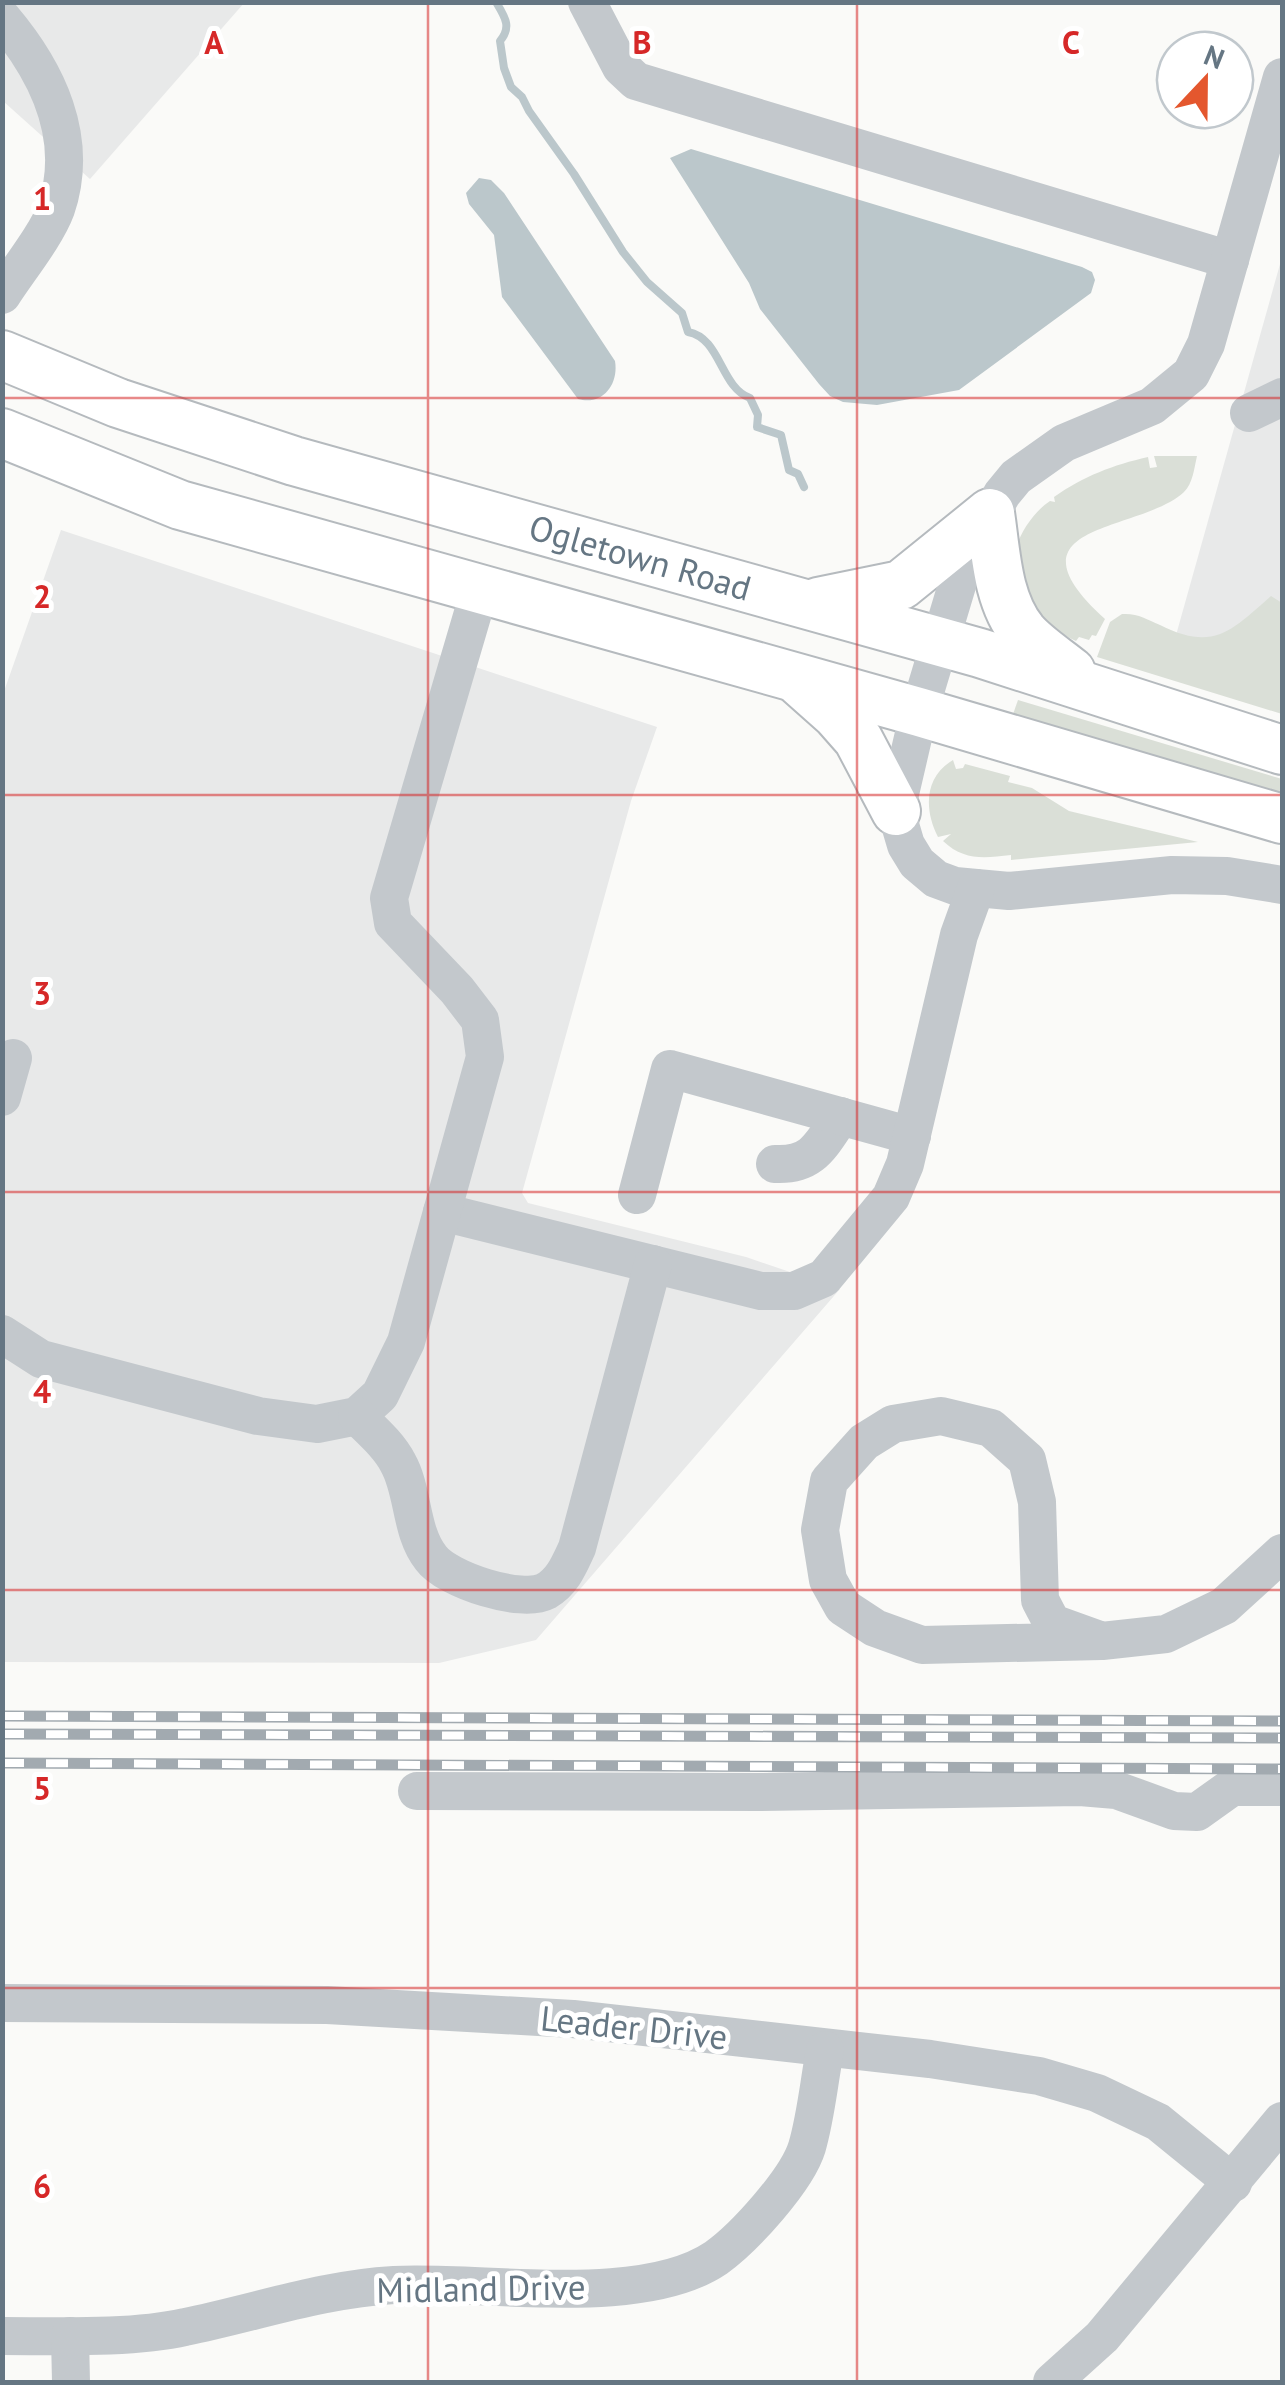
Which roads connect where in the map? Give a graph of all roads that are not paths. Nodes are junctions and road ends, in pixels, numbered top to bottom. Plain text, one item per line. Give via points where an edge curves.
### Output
1 (587, 2) edge
2 (2, 18) edge
3 (1282, 78) edge
4 (1230, 260) junction
5 (2, 294) edge
6 (2, 355) edge
7 (2, 433) edge
8 (990, 513) junction
9 (480, 589) junction
10 (804, 604) junction
11 (940, 642) junction
12 (793, 676) junction
13 (1089, 687) junction
14 (919, 712) junction
15 (1282, 750) edge
16 (896, 811) junction
17 (1282, 818) edge
18 (1282, 885) edge
19 (976, 888) junction
20 (13, 1058) dead end
21 (2, 1097) edge
22 (842, 1116) junction
23 (912, 1136) junction
24 (775, 1164) dead end
25 (637, 1195) dead end
26 (442, 1212) junction
27 (653, 1264) junction
28 (2, 1334) edge
29 (357, 1416) junction
30 (1282, 1554) edge
31 (1102, 1640) junction
32 (1282, 1787) edge
33 (418, 1791) dead end
34 (2, 2003) edge
35 (825, 2050) junction
36 (1282, 2120) edge
37 (1233, 2183) junction
38 (2, 2336) edge
39 (70, 2336) junction
40 (71, 2382) edge
41 (1052, 2382) edge

1 - 4 street via 621,67 636,81
2 - 5 street via 38,64 58,110 64,171 55,212
3 - 4 street
4 - 8 street via 1191,374 1152,406 1039,459
6 - 10 main road, Ogletown Road via 118,404 294,461
7 - 9 main road, Ogletown Road via 180,505
8 - 10 main road via 901,585
8 - 11 street via 964,562
8 - 13 main road via 1012,616 1026,636
9 - 12 main road, Ogletown Road
9 - 26 street via 390,898 393,923 480,1020 486,1057
10 - 11 main road, Ogletown Road
11 - 13 main road, Ogletown Road
11 - 14 street
12 - 14 main road, Ogletown Road
12 - 16 main road via 858,739
13 - 15 main road, Ogletown Road
14 - 16 street
14 - 17 main road, Ogletown Road
16 - 19 street via 917,863 954,886
18 - 19 street via 1172,875 1009,891
19 - 23 street
20 - 21 street
22 - 23 street
22 - 24 street via 798,1165
22 - 25 street via 670,1069
23 - 27 street via 891,1197 824,1278 794,1291 761,1290
26 - 27 street
26 - 29 street via 406,1342 380,1395
27 - 29 street via 576,1548 563,1578 542,1593 500,1592 457,1578 431,1559 399,1463
28 - 29 street via 41,1359 258,1416 317,1424
30 - 31 street via 1224,1606 1166,1634
31 - 31 street via 922,1645 875,1628 844,1607 828,1580 820,1530 829,1481 864,1442 893,1424 941,1416 991,1428 1027,1460 1037,1502 1040,1600 1052,1623
32 - 33 street via 1232,1787 1198,1812 1080,1787
34 - 35 street, Leader Drive via 327,2005 573,2019
35 - 37 street, Leader Drive via 1039,2076 1097,2094 1158,2122
35 - 39 street, Midland Drive via 806,2150 770,2207 715,2258 674,2277 628,2288 392,2285 271,2304 182,2328
36 - 37 street
37 - 41 street via 1102,2337
38 - 39 street, Midland Drive
39 - 40 street

